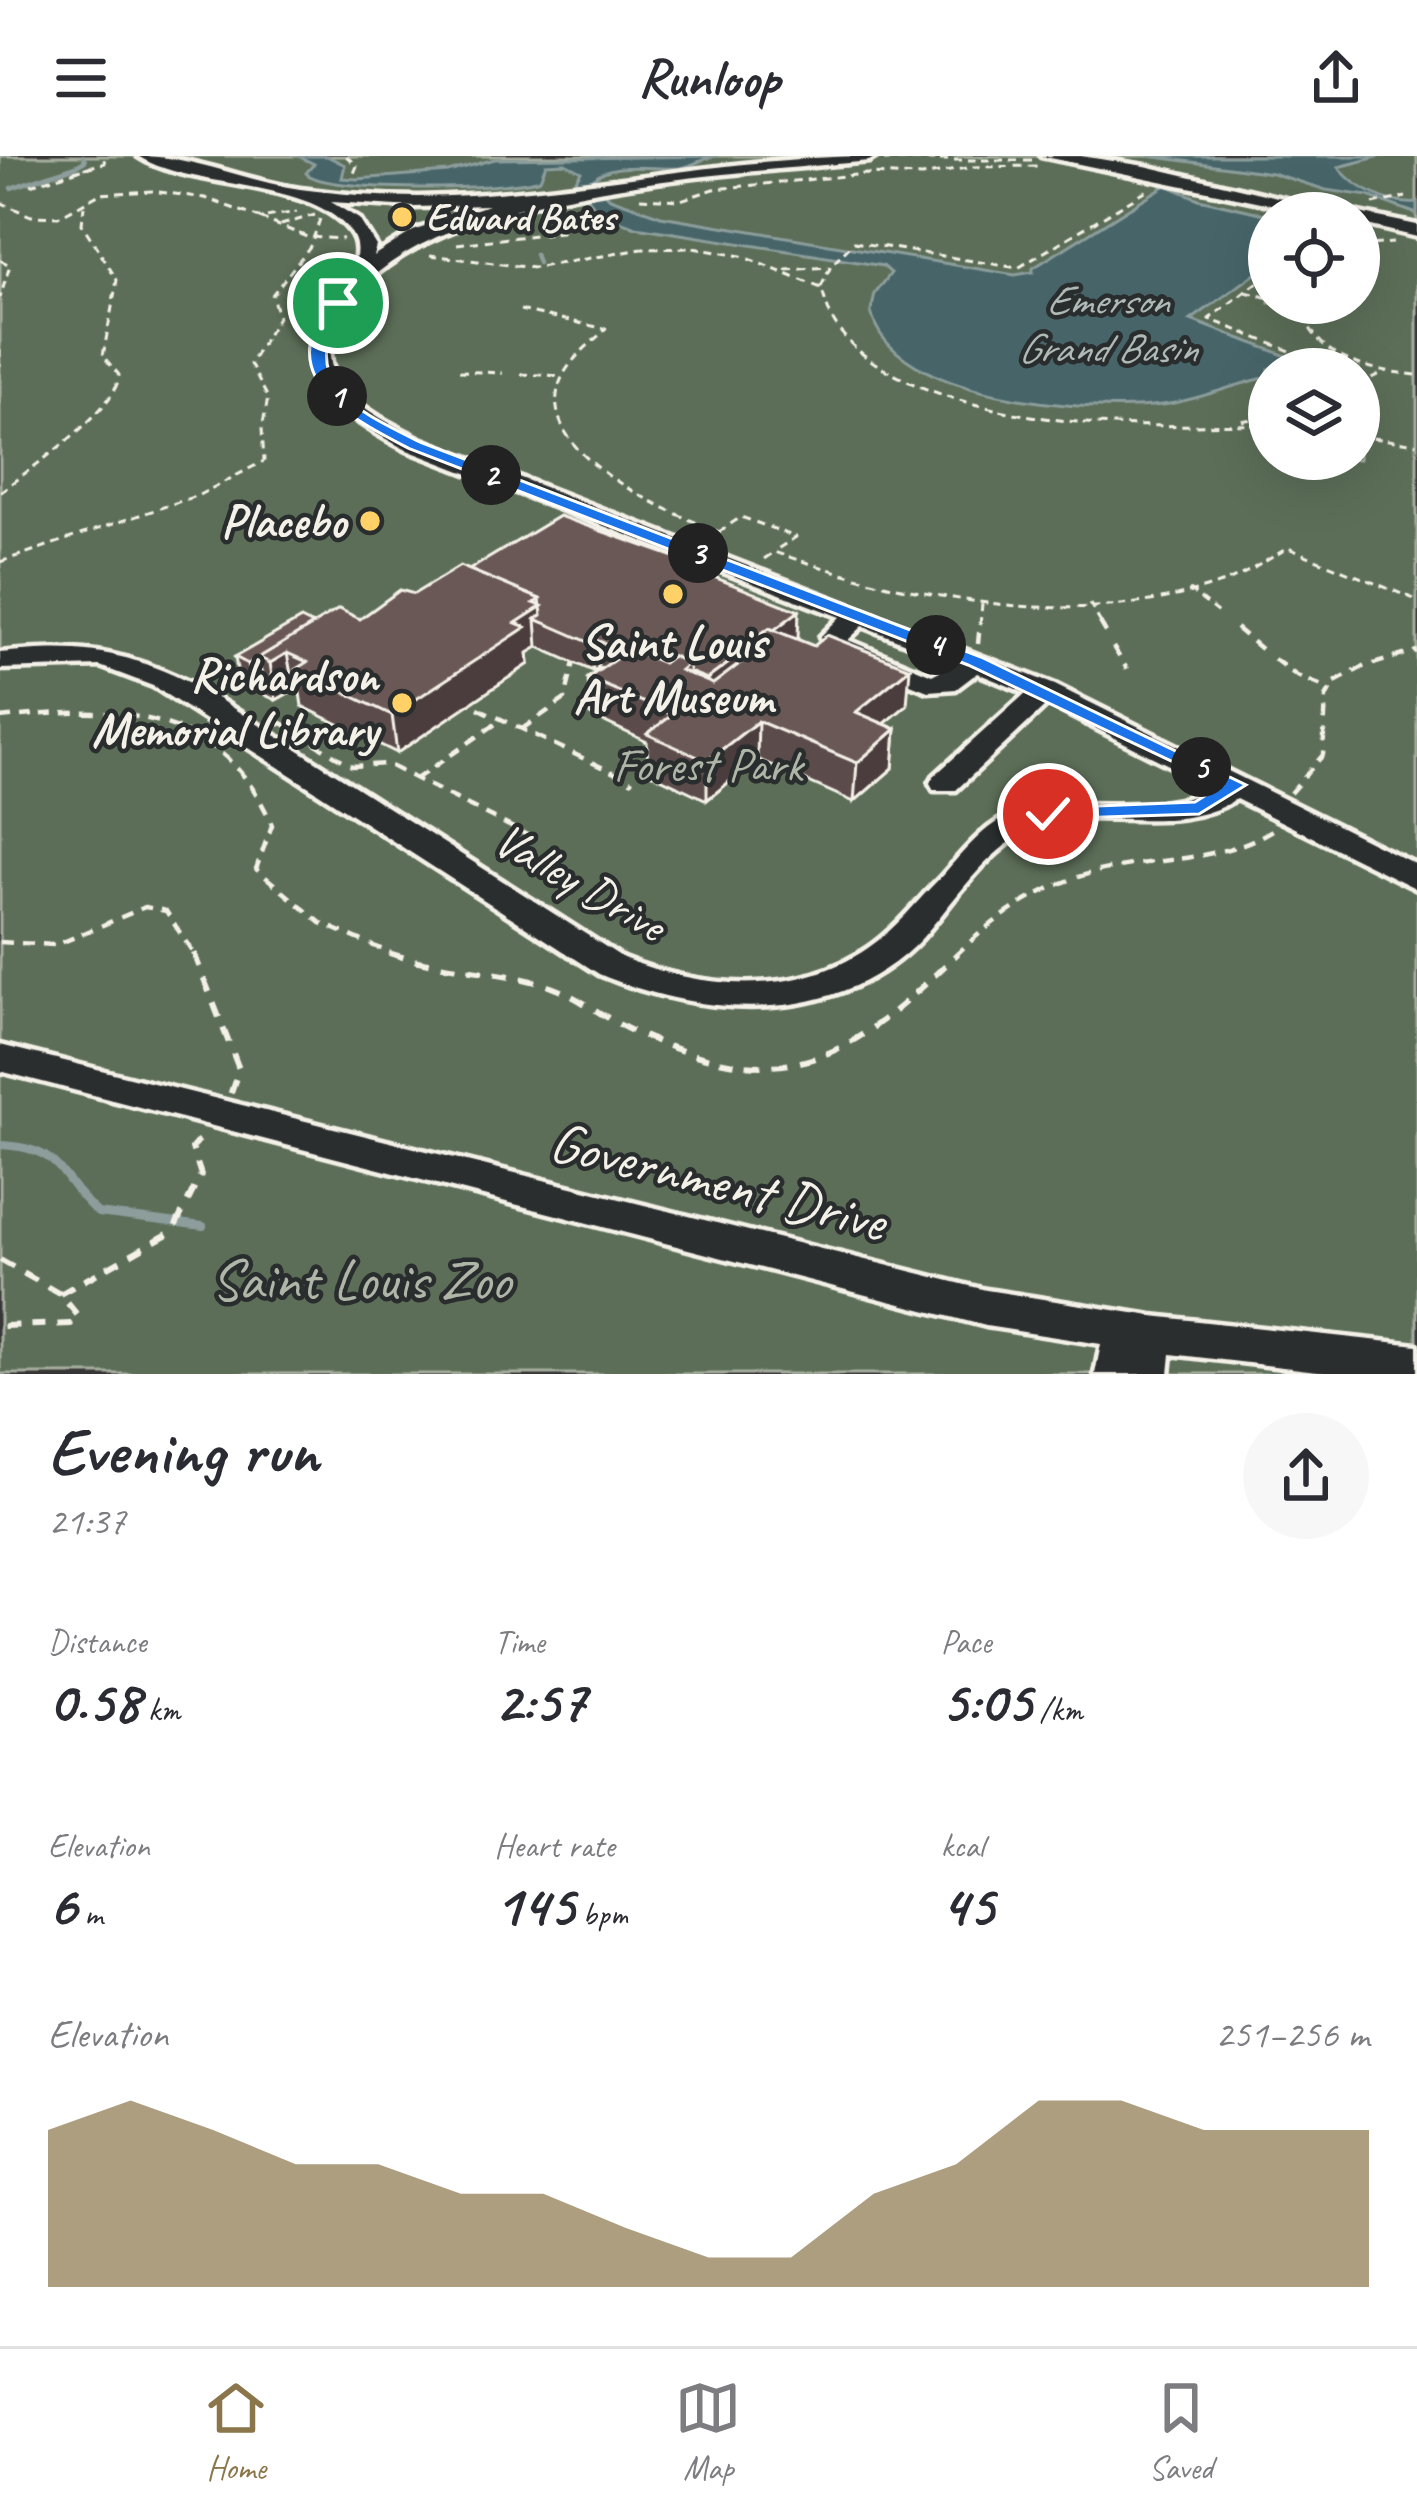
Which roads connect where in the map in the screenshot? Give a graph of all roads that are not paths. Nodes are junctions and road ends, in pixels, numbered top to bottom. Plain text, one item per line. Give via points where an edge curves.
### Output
1 (146, 156) edge
2 (870, 159) edge
3 (1051, 161) edge
4 (1248, 194) edge
5 (393, 201) junction
6 (305, 203) junction
7 (456, 210) junction
8 (349, 218) junction
9 (1380, 223) edge
10 (1417, 231) edge
11 (358, 274) junction
12 (2, 662) edge
13 (1045, 691) junction
14 (946, 783) dead end
15 (1237, 785) junction
16 (1417, 878) edge
17 (0, 1058) edge
18 (1141, 1346) edge
19 (1417, 1364) edge
20 (1117, 1374) edge

1 - 6 street
2 - 7 street
3 - 4 street
5 - 6 street
5 - 7 street
5 - 8 street
6 - 8 street
7 - 11 street
8 - 11 street via 367,246
9 - 10 street
11 - 13 street via 317,346 330,388 359,417 415,446 859,616 834,637 836,645 919,680 946,683 976,652
12 - 15 street, Valley Drive via 81,652 116,658 193,695 611,966 682,990 737,995 814,986 880,958 1019,822 1066,812 1199,808
13 - 14 street
13 - 15 street
15 - 16 street
17 - 18 street, Government Drive
18 - 19 street, Government Drive
18 - 20 street

